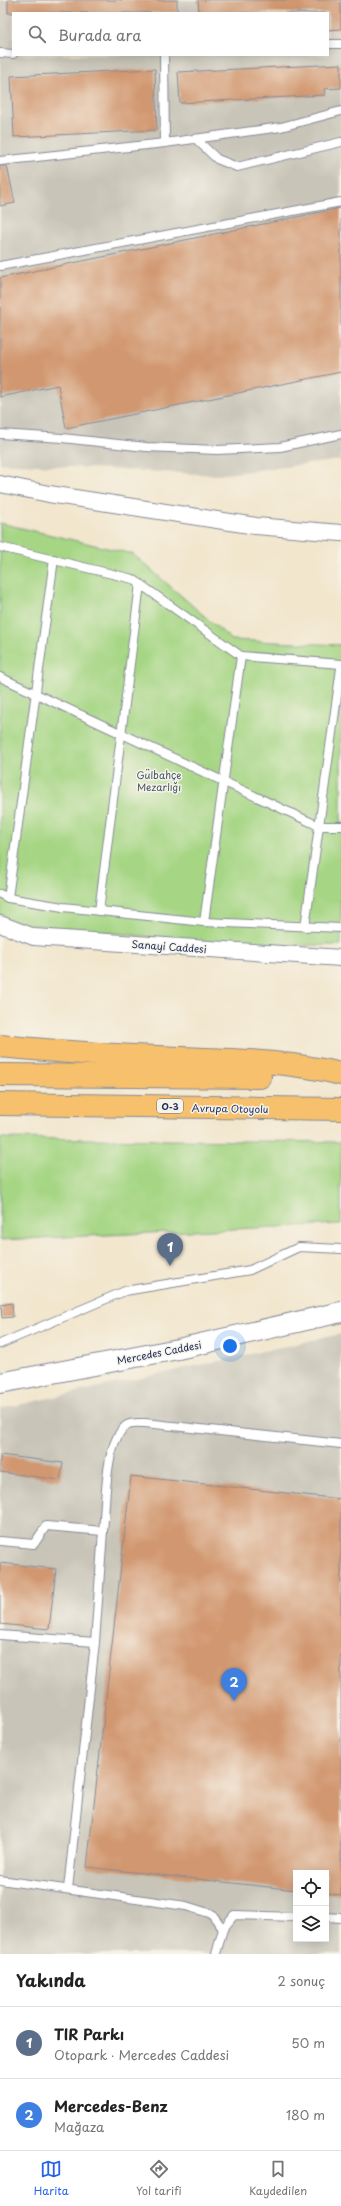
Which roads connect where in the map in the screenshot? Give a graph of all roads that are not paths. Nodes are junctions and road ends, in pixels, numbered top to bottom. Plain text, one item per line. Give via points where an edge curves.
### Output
1 (329, 44) edge
2 (341, 44) edge
3 (0, 53) edge
4 (12, 54) edge
5 (164, 56) edge
6 (341, 111) edge
7 (196, 139) junction
8 (341, 142) edge
9 (165, 143) junction
10 (0, 161) edge
11 (341, 202) edge
12 (0, 266) edge
13 (0, 434) edge
14 (341, 434) edge
15 (0, 484) edge
16 (341, 533) edge
17 (0, 547) edge
18 (54, 559) junction
19 (140, 584) junction
20 (241, 656) junction
21 (341, 664) edge
22 (341, 668) edge
23 (0, 677) edge
24 (36, 693) junction
25 (122, 735) junction
26 (223, 780) junction
27 (319, 826) junction
28 (341, 826) edge
29 (4, 896) edge
30 (99, 911) junction
31 (204, 922) junction
32 (0, 924) edge
33 (305, 927) junction
34 (341, 928) edge
35 (341, 958) edge
36 (0, 1046) edge
37 (341, 1074) edge
38 (0, 1075) edge
39 (341, 1078) edge
40 (0, 1104) edge
41 (341, 1109) edge
42 (341, 1249) edge
43 (341, 1312) edge
44 (0, 1344) edge
45 (0, 1383) edge
46 (341, 1444) edge
47 (103, 1530) junction
48 (0, 1542) edge
49 (0, 1635) edge
50 (95, 1642) junction
51 (0, 1880) edge
52 (68, 1889) junction
53 (293, 1917) edge
54 (329, 1917) edge
55 (341, 1918) edge
56 (223, 1929) junction
57 (216, 1954) edge

1 - 2 lane
3 - 4 lane
5 - 9 lane
6 - 7 lane via 281,127
7 - 8 lane via 217,159 237,167
7 - 9 lane
9 - 10 lane
11 - 12 lane
13 - 14 lane via 146,447 217,450 280,447
15 - 16 street via 48,494 256,526
17 - 18 lane
18 - 19 lane via 133,579
18 - 24 lane
19 - 20 lane
19 - 25 lane
20 - 21 lane
20 - 26 lane
22 - 27 lane
23 - 24 lane
24 - 25 lane
24 - 29 lane
25 - 26 lane
25 - 30 lane
26 - 27 lane
26 - 31 lane
27 - 28 lane
27 - 33 lane
29 - 30 lane
30 - 31 lane
31 - 33 lane
32 - 35 street, Sanayi Caddesi via 34,937
33 - 34 lane
36 - 37 highway via 130,1056 262,1062 312,1067
38 - 39 highway
40 - 41 highway, Avrupa Otoyolu / O-3
42 - 44 lane via 299,1247 250,1270 124,1291
43 - 45 street, Mercedes Caddesi via 178,1349
46 - 47 lane via 145,1423 128,1424 119,1432 110,1457
47 - 48 lane via 46,1526 34,1544
47 - 50 lane
49 - 50 lane
50 - 52 lane
51 - 52 lane
52 - 56 lane via 186,1906 212,1914
53 - 56 lane via 234,1915
54 - 55 lane
56 - 57 lane

